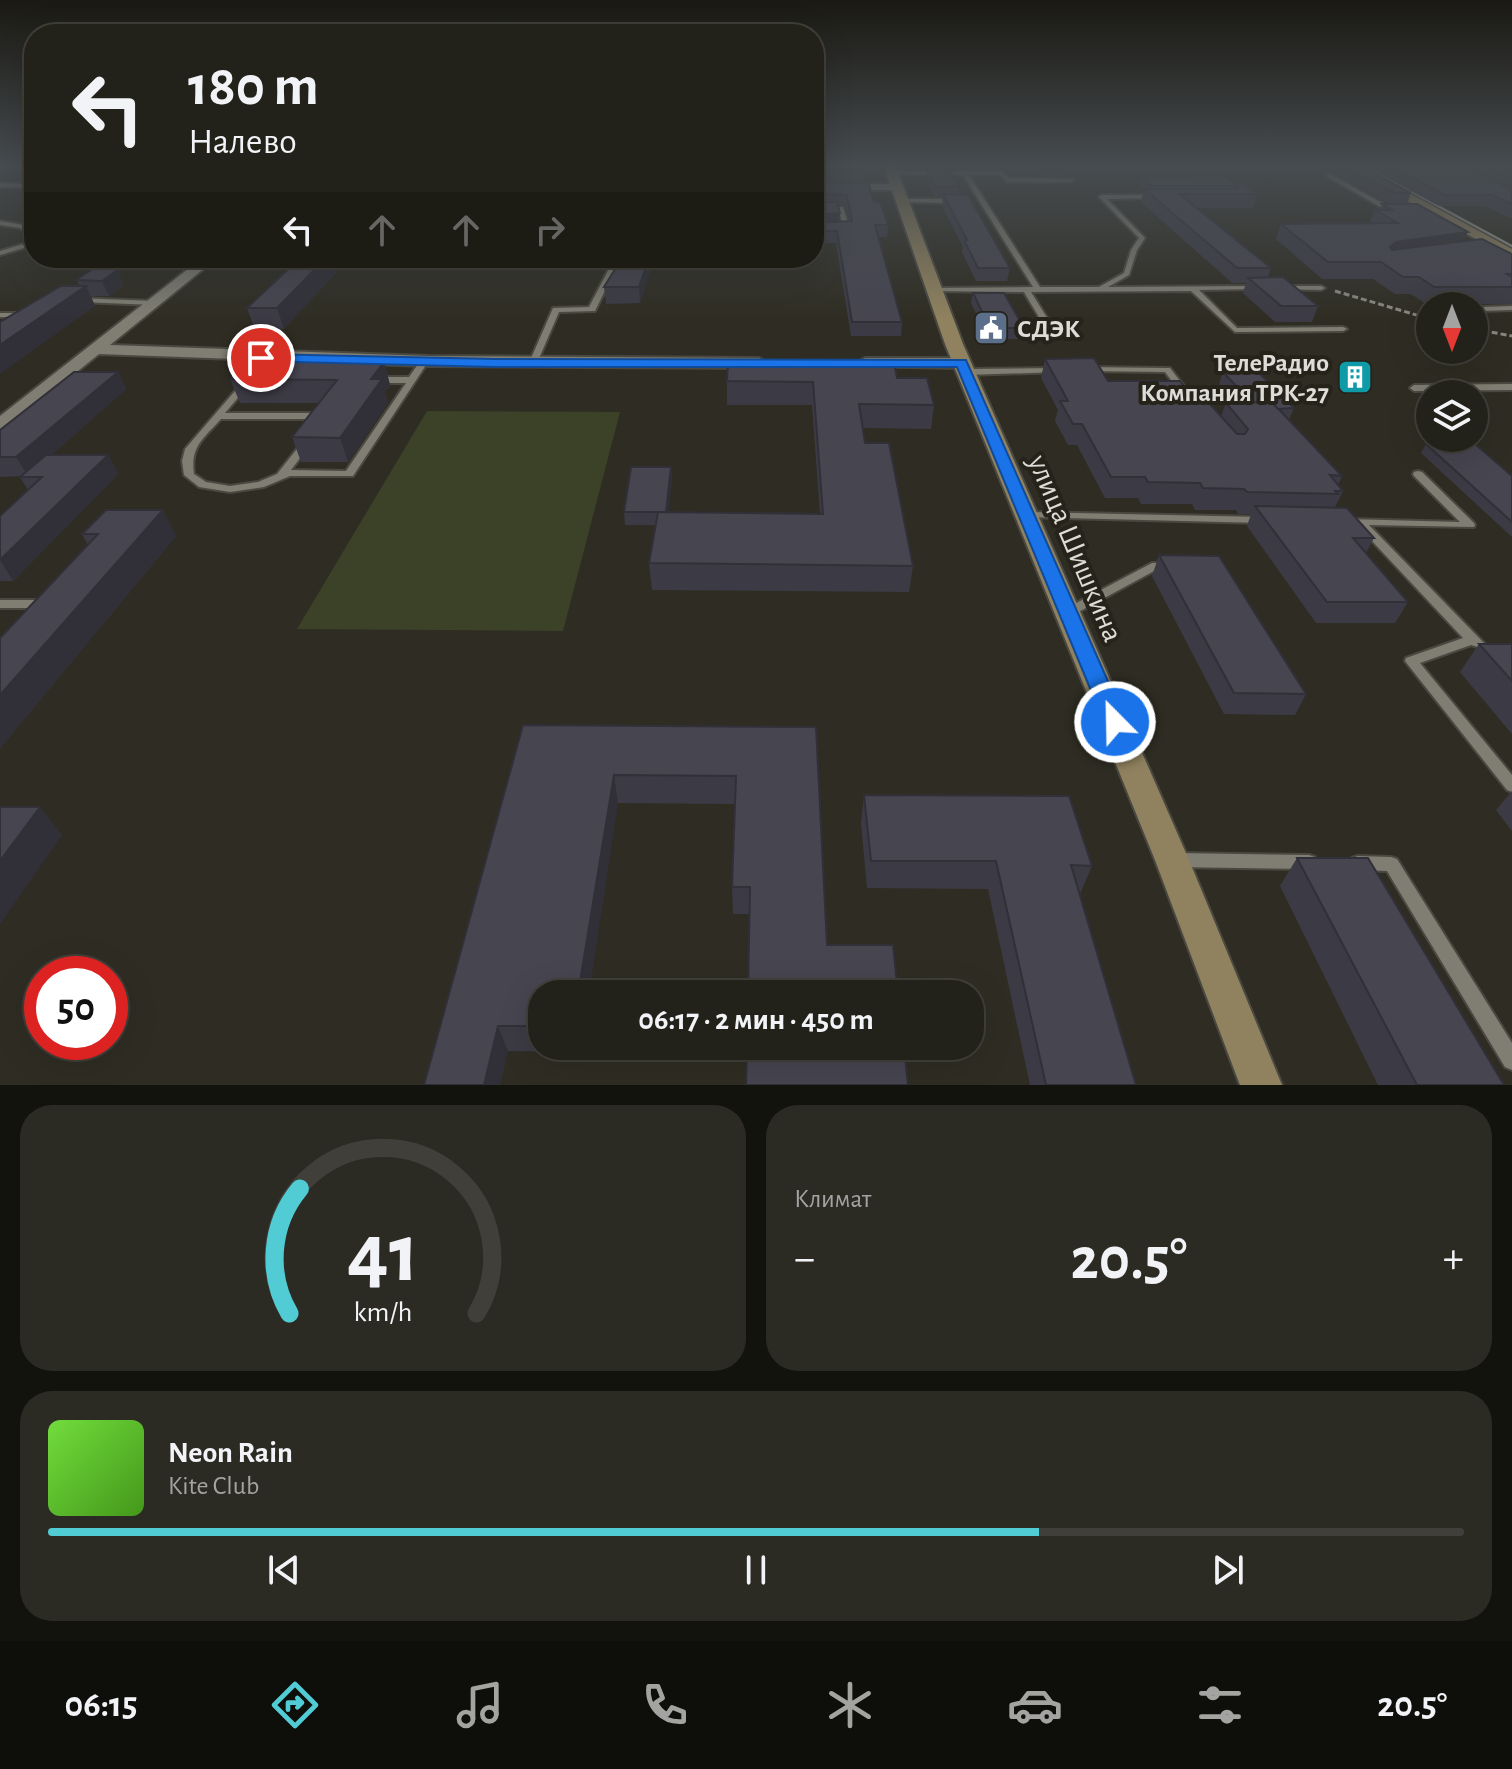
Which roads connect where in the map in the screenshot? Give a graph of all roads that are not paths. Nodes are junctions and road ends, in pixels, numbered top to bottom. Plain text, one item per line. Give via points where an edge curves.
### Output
1 (844, 218) edge
2 (908, 218) edge
3 (993, 218) edge
4 (1122, 218) edge
5 (1443, 218) edge
6 (0, 223) edge
7 (22, 226) edge
8 (824, 230) edge
9 (24, 246) edge
10 (1478, 248) edge
11 (1501, 251) edge
12 (0, 253) edge
13 (115, 268) edge
14 (198, 268) edge
15 (612, 268) edge
16 (93, 283) edge
17 (1321, 288) road end
18 (1026, 289) junction
19 (1038, 289) junction
20 (1095, 289) junction
21 (1193, 289) junction
22 (932, 290) junction
23 (81, 291) edge
24 (155, 303) junction
25 (1512, 308) edge
26 (1488, 309) edge
27 (0, 315) edge
28 (31, 315) edge
29 (1050, 329) dead end
30 (1343, 329) dead end
31 (96, 349) junction
32 (424, 362) junction
33 (533, 363) junction
34 (772, 363) edge
35 (851, 363) edge
36 (963, 367) junction
37 (252, 378) edge
38 (368, 380) edge
39 (412, 380) junction
40 (1512, 387) edge
41 (1414, 388) dead end
42 (1186, 393) edge
43 (218, 416) junction
44 (0, 425) edge
45 (1418, 474) dead end
46 (281, 476) junction
47 (1029, 515) junction
48 (1281, 520) edge
49 (1329, 521) edge
50 (1360, 522) junction
51 (1177, 567) edge
52 (0, 604) edge
53 (1069, 612) junction
54 (47, 615) edge
55 (1512, 786) edge
56 (1172, 860) junction
57 (1512, 1060) edge
58 (1261, 1085) edge

1 - 8 lane via 847,230
2 - 22 main road, улица Шишкина
3 - 19 lane
4 - 20 lane via 1142,238 1127,274
5 - 11 main road
6 - 7 lane
9 - 12 lane
10 - 11 lane
13 - 16 lane
14 - 24 street
15 - 33 lane via 592,309 556,310
17 - 21 lane
18 - 19 lane
18 - 22 lane
18 - 29 lane
19 - 20 lane
20 - 21 lane
21 - 30 lane via 1235,330
22 - 36 main road, улица Шишкина
23 - 24 lane via 68,300
24 - 31 street
25 - 26 lane
27 - 28 lane
31 - 32 street via 265,363
31 - 44 street
32 - 33 street
32 - 39 lane
33 - 34 street
35 - 36 street
36 - 42 lane via 1167,370
36 - 47 main road, улица Шишкина
37 - 43 lane
38 - 39 lane
39 - 46 lane via 349,474
40 - 41 lane
43 - 46 lane via 190,449 189,475 203,485 230,489
43 - 46 lane via 326,417
45 - 50 lane via 1470,525
47 - 48 lane
47 - 53 main road, улица Шишкина
49 - 50 lane
50 - 55 lane via 1478,643 1411,661
51 - 53 lane via 1152,567
52 - 54 lane via 57,604
53 - 56 main road, улица Шишкина
56 - 57 lane via 1391,864
56 - 58 main road, улица Шишкина

